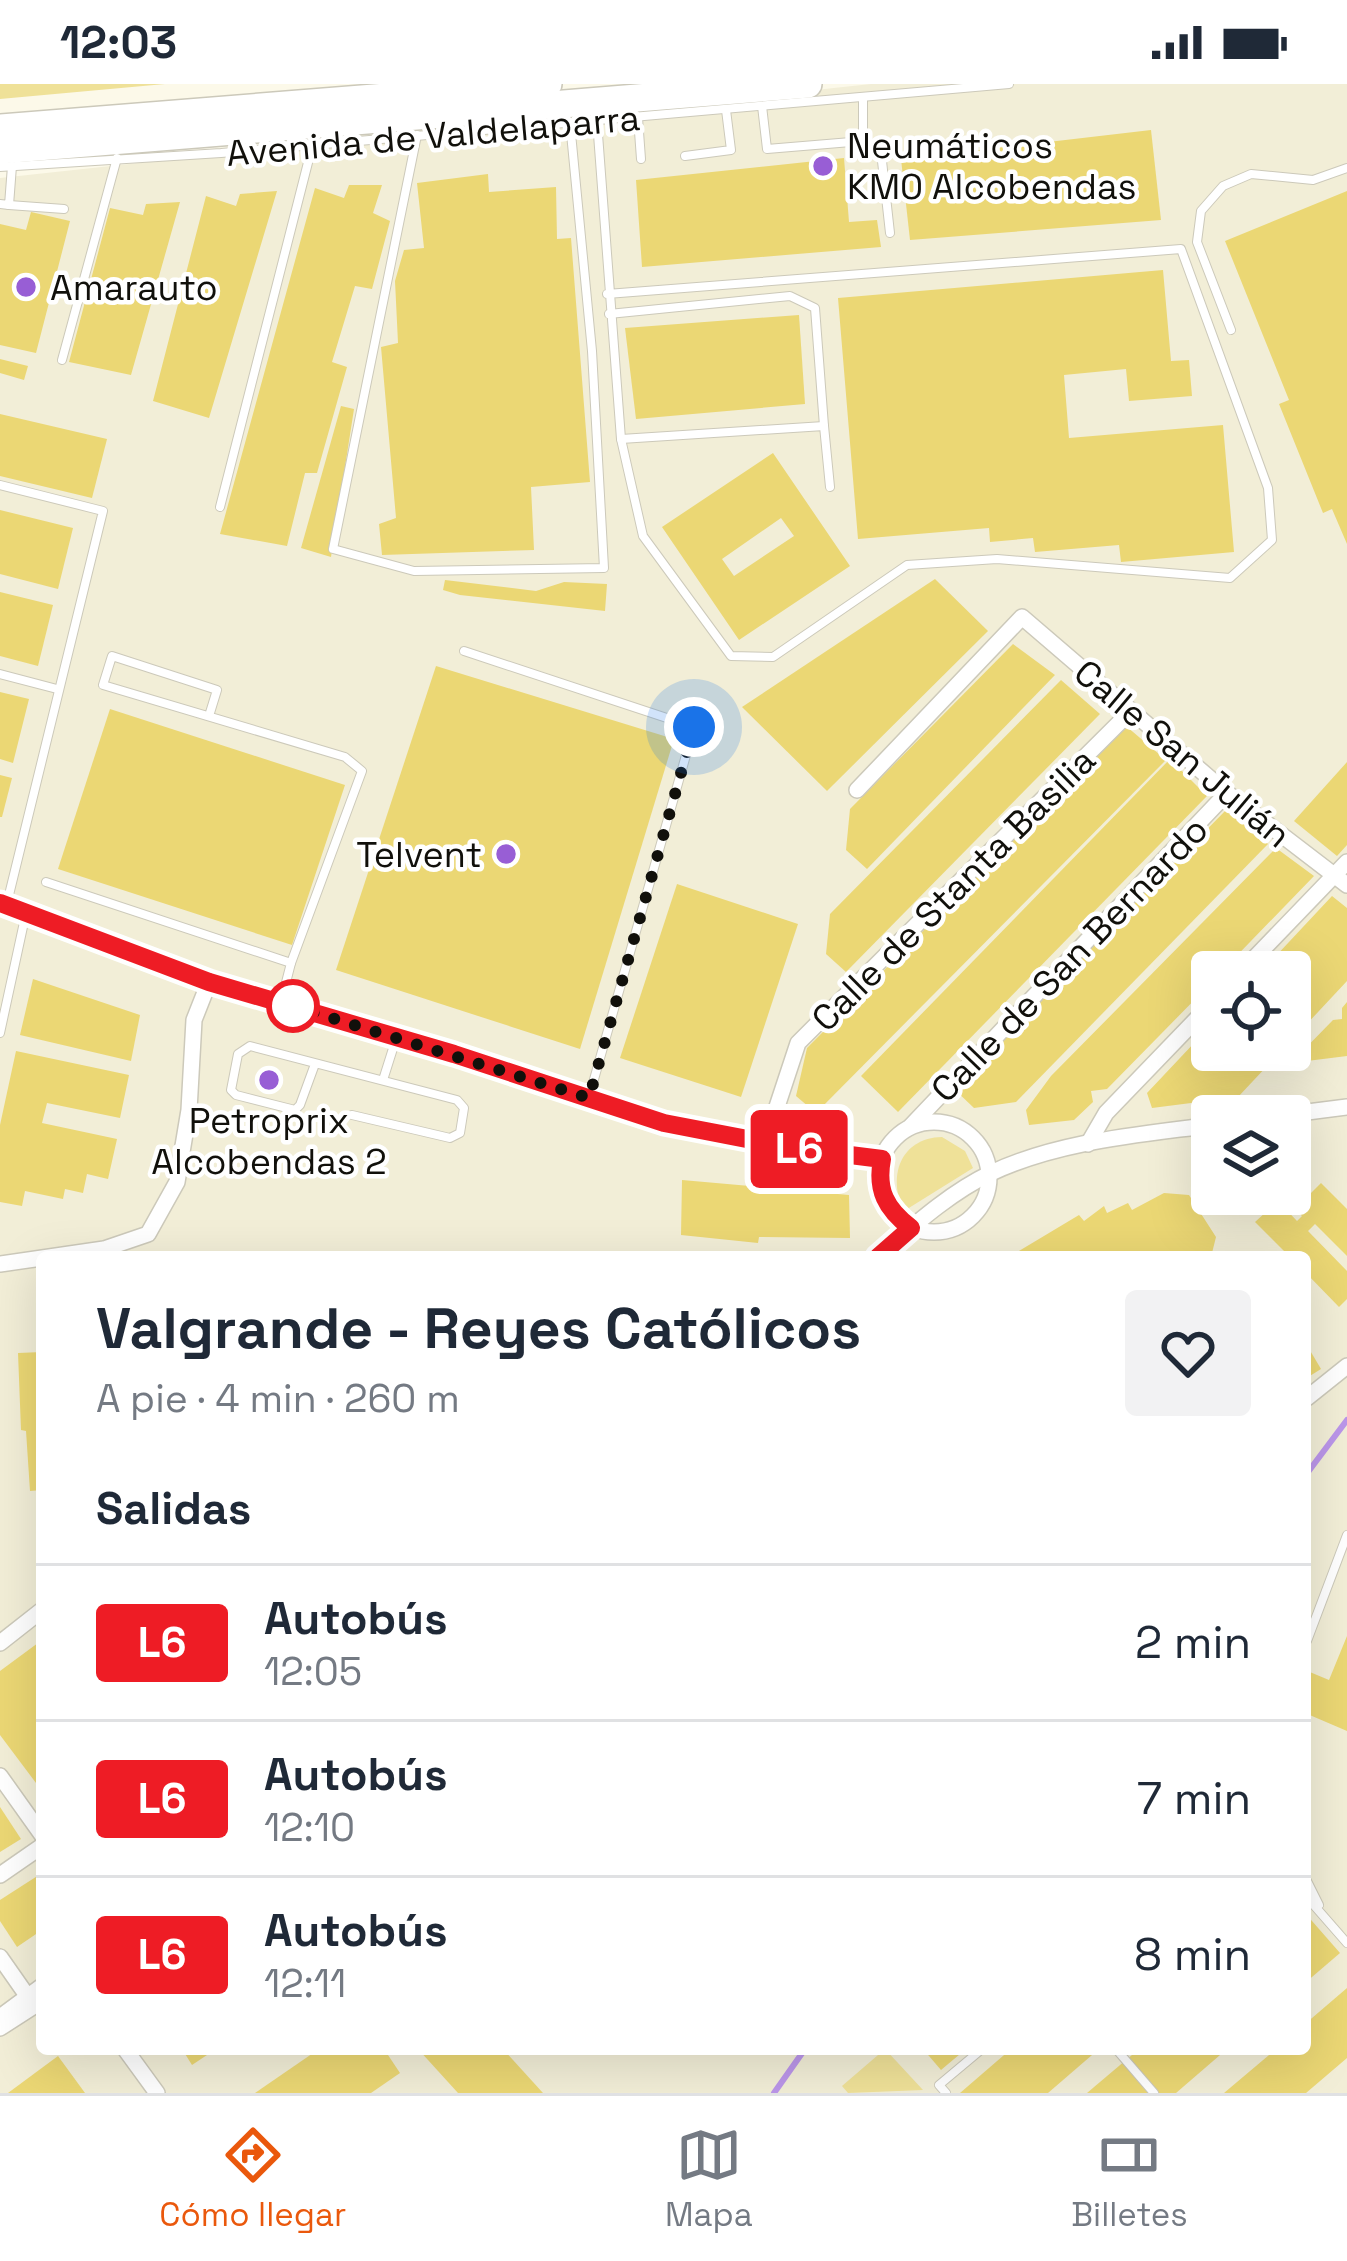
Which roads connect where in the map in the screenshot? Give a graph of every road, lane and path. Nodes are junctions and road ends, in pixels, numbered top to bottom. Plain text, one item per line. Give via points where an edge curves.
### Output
1 (548, 84) edge
2 (808, 84) edge
3 (1009, 84) edge
4 (282, 95) edge
5 (863, 98) junction
6 (762, 106) junction
7 (726, 110) junction
8 (638, 118) junction
9 (597, 121) junction
10 (570, 123) junction
11 (0, 128) edge
12 (417, 135) junction
13 (182, 136) junction
14 (863, 140) junction
15 (313, 142) junction
16 (120, 150) junction
17 (221, 153) junction
18 (685, 156) dead end
19 (6, 158) edge
20 (641, 159) dead end
21 (0, 167) edge
22 (1347, 168) edge
23 (4, 204) edge
24 (64, 208) dead end
25 (890, 233) dead end
26 (607, 294) junction
27 (609, 314) junction
28 (1231, 330) dead end
29 (62, 360) dead end
30 (824, 426) junction
31 (621, 439) junction
32 (0, 485) edge
33 (830, 487) dead end
34 (220, 507) dead end
35 (464, 651) dead end
36 (0, 674) edge
37 (57, 689) junction
38 (1131, 711) junction
39 (209, 716) junction
40 (857, 790) dead end
41 (1227, 793) junction
42 (1347, 862) edge
43 (1341, 880) edge
44 (46, 882) dead end
45 (3, 904) edge
46 (26, 912) junction
47 (1264, 951) edge
48 (291, 963) junction
49 (209, 982) junction
50 (281, 1002) junction
51 (1191, 1025) edge
52 (0, 1034) edge
53 (396, 1037) junction
54 (315, 1064) junction
55 (383, 1080) junction
56 (589, 1098) junction
57 (1347, 1107) edge
58 (1311, 1112) edge
59 (352, 1115) dead end
60 (911, 1126) junction
61 (1191, 1128) edge
62 (764, 1143) junction
63 (1088, 1144) junction
64 (882, 1159) junction
65 (990, 1173) junction
66 (911, 1228) junction
67 (90, 1251) edge
68 (885, 1251) edge
69 (36, 1259) edge
70 (0, 1264) edge
71 (1347, 1366) edge
72 (1311, 1394) edge
73 (1347, 1535) edge
74 (36, 1615) edge
75 (1311, 1630) edge
76 (0, 1643) edge
77 (0, 1776) edge
78 (36, 1824) edge
79 (36, 1850) edge
80 (0, 1875) edge
81 (1311, 1889) edge
82 (1311, 1901) edge
83 (1325, 1918) junction
84 (1347, 1943) edge
85 (0, 1957) edge
86 (36, 1993) edge
87 (36, 1995) edge
88 (36, 1995) edge
89 (0, 2017) edge
90 (0, 2028) edge
91 (129, 2055) edge
92 (975, 2055) edge
93 (1121, 2055) edge
94 (157, 2093) edge
95 (946, 2093) edge
96 (1154, 2093) edge

1 - 4 highway, Avenida de Valdelaparra
2 - 13 highway, Avenida de Valdelaparra
3 - 5 lane, Avenida de Valdelaparra
4 - 11 highway, Avenida de Valdelaparra
5 - 6 lane, Avenida de Valdelaparra
5 - 14 lane
6 - 7 lane, Avenida de Valdelaparra
6 - 14 lane via 767,149
7 - 8 lane, Avenida de Valdelaparra
7 - 18 lane via 731,150
8 - 9 lane, Avenida de Valdelaparra
8 - 20 lane
9 - 10 lane, Avenida de Valdelaparra
9 - 26 lane
10 - 12 lane, Avenida de Valdelaparra
10 - 12 lane via 604,568 414,571 333,549
12 - 15 lane, Avenida de Valdelaparra
13 - 16 highway, Avenida de Valdelaparra
13 - 17 highway
14 - 25 lane via 881,152
15 - 17 lane, Avenida de Valdelaparra
15 - 34 lane
16 - 17 lane, Avenida de Valdelaparra
16 - 19 highway, Avenida de Valdelaparra
16 - 29 lane
19 - 21 lane, Avenida de Valdelaparra
19 - 23 lane
22 - 28 lane via 1313,180 1251,174 1223,185 1201,211 1197,242
23 - 24 lane
26 - 27 lane
26 - 31 lane via 1181,249 1268,488 1272,540 1230,578 997,559 907,565 773,657 731,656 643,536
27 - 30 lane via 790,296 815,308
27 - 31 lane
30 - 31 lane
30 - 33 lane
32 - 37 lane via 103,512
35 - 56 lane via 694,727
36 - 37 lane
37 - 45 lane
38 - 40 street, Calle San Julián via 1022,617
38 - 41 street, Calle San Julián
38 - 62 street, Calle de Stanta Basilia via 798,1042
39 - 39 lane via 218,690 112,656 103,685
39 - 48 lane via 346,757 362,771
41 - 43 street, Calle San Julián
41 - 60 street, Calle de San Bernardo
42 - 43 street
43 - 47 street
44 - 48 lane
45 - 46 street
46 - 49 street
46 - 52 lane
48 - 50 lane
49 - 50 street
49 - 67 street via 194,1020 177,1182 148,1234
50 - 53 street
51 - 63 street via 1106,1113
53 - 55 lane
53 - 56 street
54 - 54 lane via 295,1110 231,1090 238,1054 250,1046
54 - 55 lane
55 - 59 lane via 461,1103 460,1133 450,1138
56 - 62 street
57 - 58 street
60 - 64 street
60 - 65 street via 963,1129
61 - 63 street
62 - 64 street
63 - 65 street
64 - 66 street via 886,1205
65 - 66 street
65 - 66 street via 983,1204 958,1227
66 - 68 street
69 - 70 street
71 - 72 street
73 - 75 lane
74 - 76 street
77 - 78 street
79 - 80 street
81 - 83 lane
82 - 83 lane
83 - 84 lane
85 - 86 street
87 - 89 street
88 - 90 street
91 - 94 street
92 - 95 lane via 939,2085
93 - 96 lane

